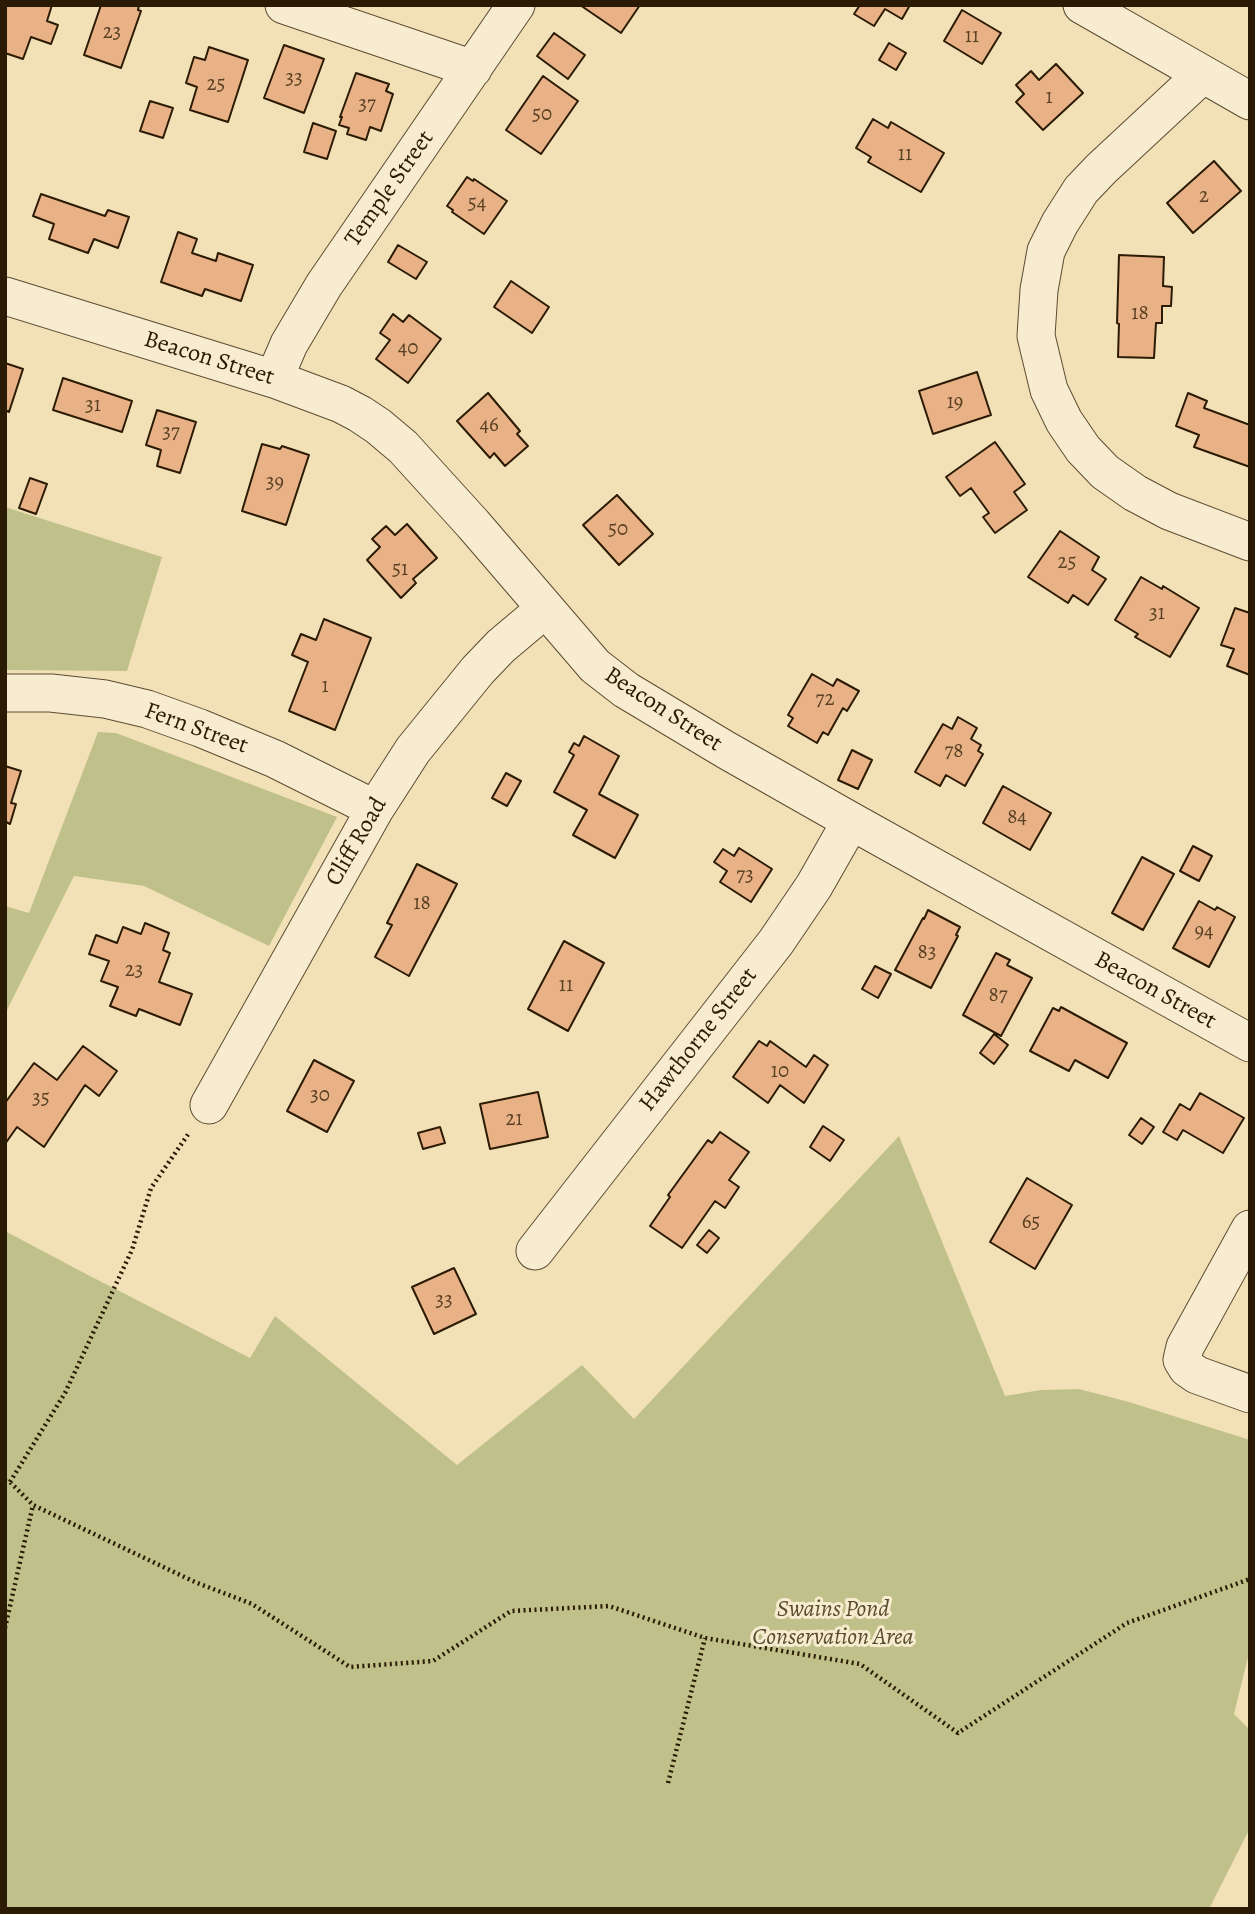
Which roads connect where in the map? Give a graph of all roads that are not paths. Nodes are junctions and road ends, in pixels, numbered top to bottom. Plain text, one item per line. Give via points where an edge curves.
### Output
1 (284, 5) edge
2 (516, 5) edge
3 (1082, 5) edge
4 (473, 69) junction
5 (1202, 75) junction
6 (1250, 101) edge
7 (5, 296) edge
8 (274, 379) junction
9 (1250, 542) edge
10 (545, 609) junction
11 (5, 693) edge
12 (374, 809) junction
13 (851, 821) junction
14 (1250, 1043) edge
15 (209, 1105) road end
16 (1250, 1229) edge
17 (535, 1251) dead end
18 (1250, 1394) edge

1 - 4 street
2 - 4 street, Temple Street
3 - 5 street
4 - 8 street, Temple Street via 324,285
5 - 6 street
5 - 9 street via 1101,169 1060,223 1046,251 1036,337 1049,390 1064,421 1105,472 1169,511
7 - 8 street, Beacon Street
8 - 10 street, Beacon Street via 350,409 395,440
10 - 12 street, Cliff Road via 501,646 458,694
10 - 13 street, Beacon Street via 595,666 626,690
11 - 12 street, Fern Street via 105,699 147,709 275,759
12 - 15 street, Cliff Road
13 - 14 street, Beacon Street
13 - 17 street, Hawthorne Street via 776,942
16 - 18 street via 1182,1360 1197,1374

